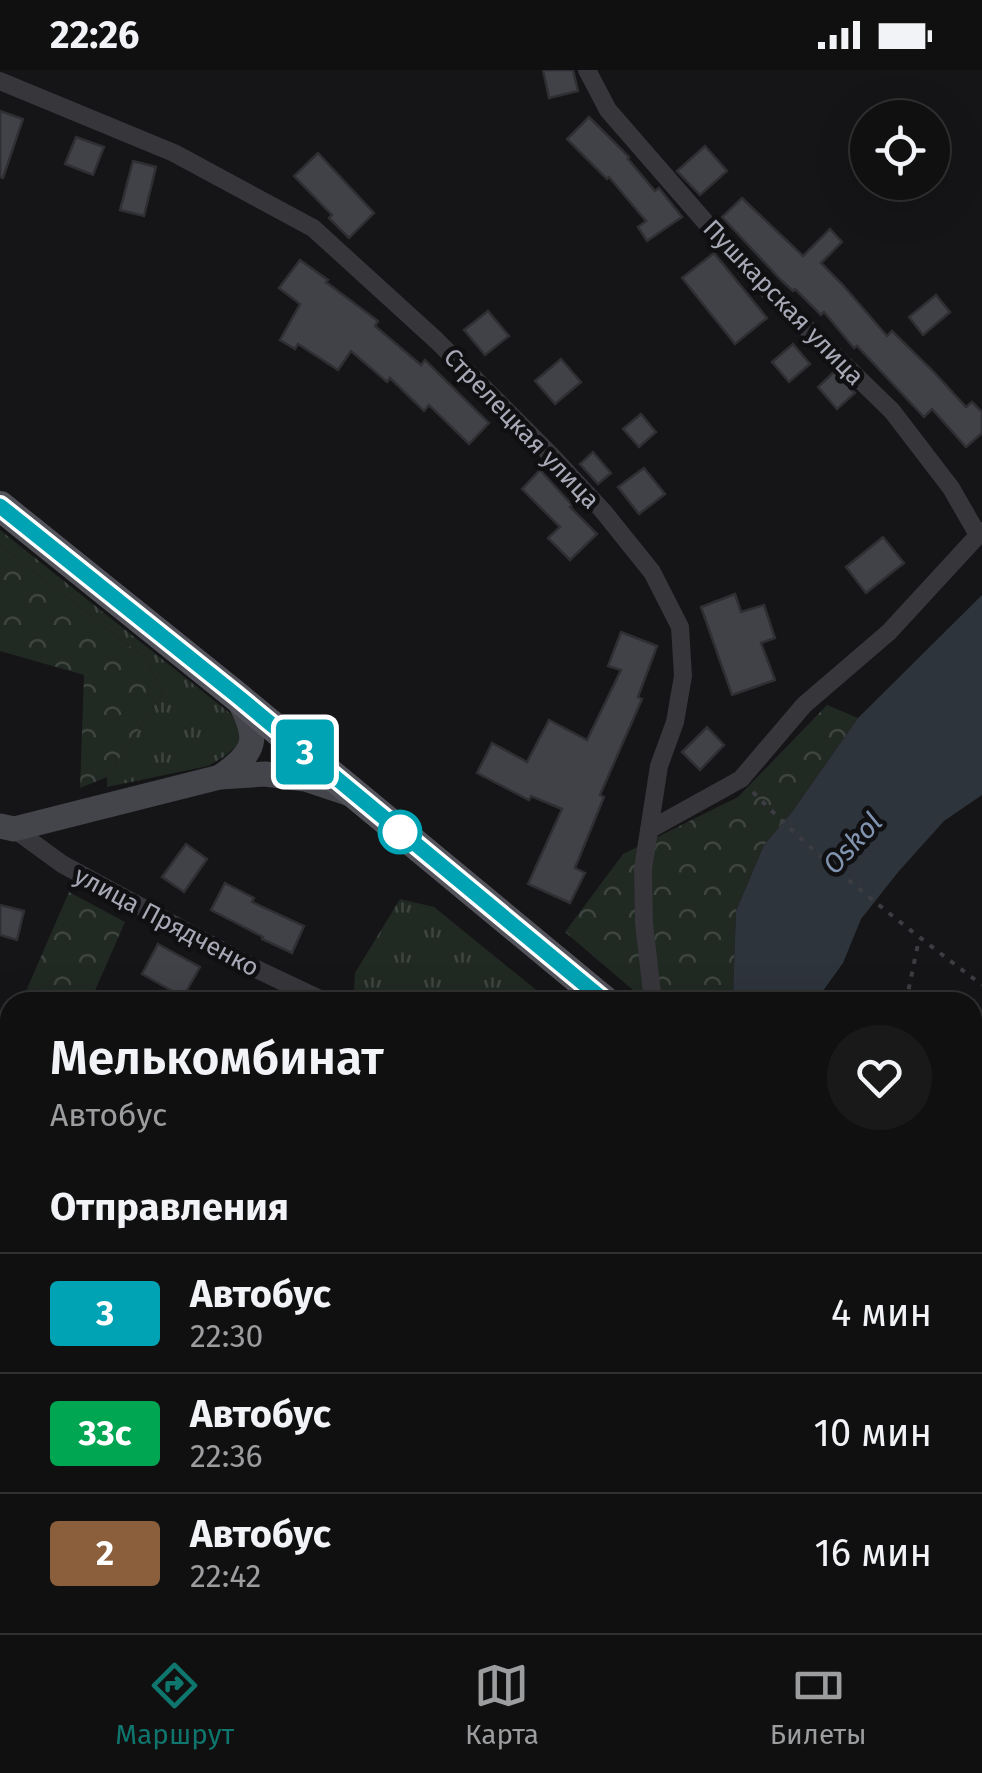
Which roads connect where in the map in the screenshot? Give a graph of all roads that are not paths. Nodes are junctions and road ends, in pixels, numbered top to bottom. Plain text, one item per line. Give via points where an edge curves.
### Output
1 (29, 70) edge
2 (587, 70) edge
3 (6, 82) edge
4 (0, 506) edge
5 (980, 533) edge
6 (236, 695) junction
7 (220, 776) junction
8 (358, 797) junction
9 (7, 828) edge
10 (650, 830) junction
11 (304, 992) edge
12 (594, 992) edge
13 (653, 992) edge

1 - 3 street
2 - 5 street, Пушкарская улица via 608,110 747,270 892,411
3 - 10 street, Стрелецкая улица via 174,153 313,228 436,340 602,510 652,572 680,627 683,676
4 - 6 main road, улица Прядченко
5 - 10 street via 888,632 804,705 741,780
6 - 7 street via 251,723 252,745 243,761
6 - 8 main road, улица Прядченко
7 - 8 street, улица Прядченко via 292,777
7 - 9 street, улица Прядченко
8 - 12 main road, улица Прядченко
9 - 11 street, улица Прядченко
10 - 13 street, Стрелецкая улица via 642,869

